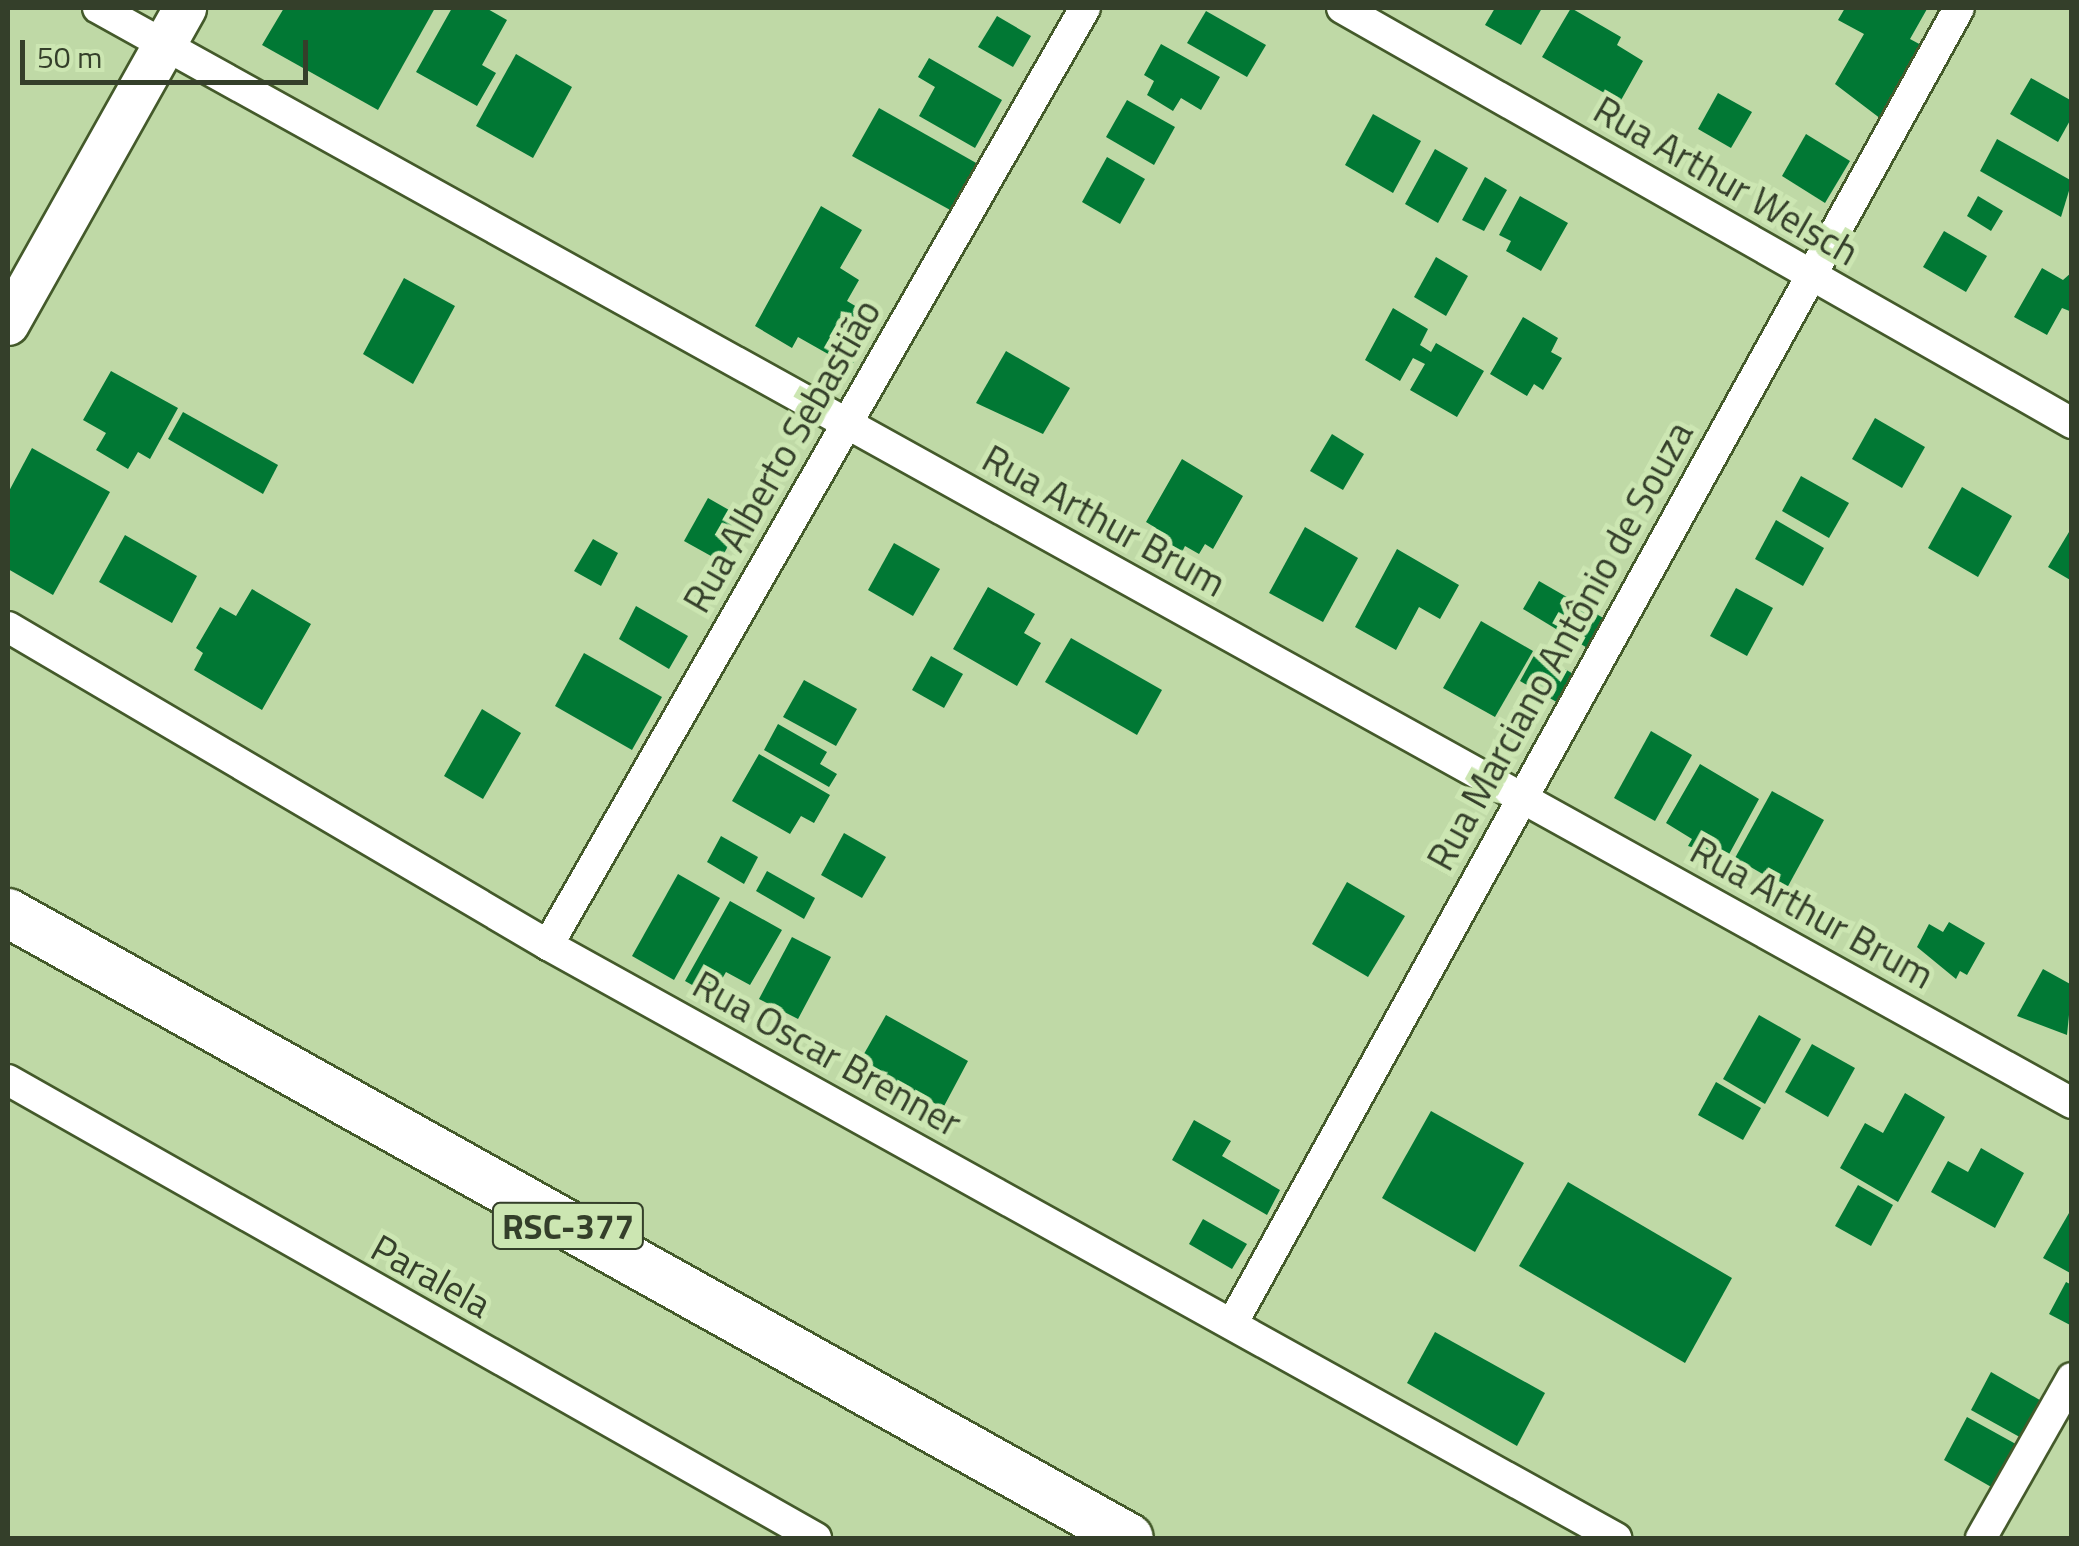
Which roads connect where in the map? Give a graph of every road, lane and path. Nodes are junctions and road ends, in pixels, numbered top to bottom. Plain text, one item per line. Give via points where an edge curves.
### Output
1 (98, 8) edge
2 (185, 8) edge
3 (1085, 8) edge
4 (1342, 8) edge
5 (1959, 8) edge
6 (164, 44) junction
7 (1811, 275) junction
8 (8, 324) edge
9 (846, 424) junction
10 (2072, 424) edge
11 (8, 627) edge
12 (1522, 798) junction
13 (8, 913) edge
14 (548, 945) junction
15 (8, 1080) edge
16 (2072, 1103) edge
17 (1232, 1324) junction
18 (2072, 1378) edge
19 (816, 1538) edge
20 (1128, 1538) edge
21 (1616, 1538) edge
22 (1981, 1538) edge

1 - 6 street, Rua Arthur Brum
2 - 6 street
3 - 9 street, Rua Alberto Sebastião
4 - 7 street, Rua Arthur Welsch
5 - 7 street, Rua Marciano Antônio de Souza
6 - 8 street
6 - 9 street, Rua Arthur Brum
7 - 10 street, Rua Arthur Welsch
7 - 12 street, Rua Marciano Antônio de Souza
9 - 12 street, Rua Arthur Brum
9 - 14 street, Rua Alberto Sebastião
11 - 14 street, Rua Oscar Brenner
12 - 16 street, Rua Arthur Brum
12 - 17 street, Rua Marciano Antônio de Souza
13 - 20 main road, RSC-377
14 - 17 street, Rua Oscar Brenner
15 - 19 street, Paralela
17 - 21 street, Rua Oscar Brenner
18 - 22 street

